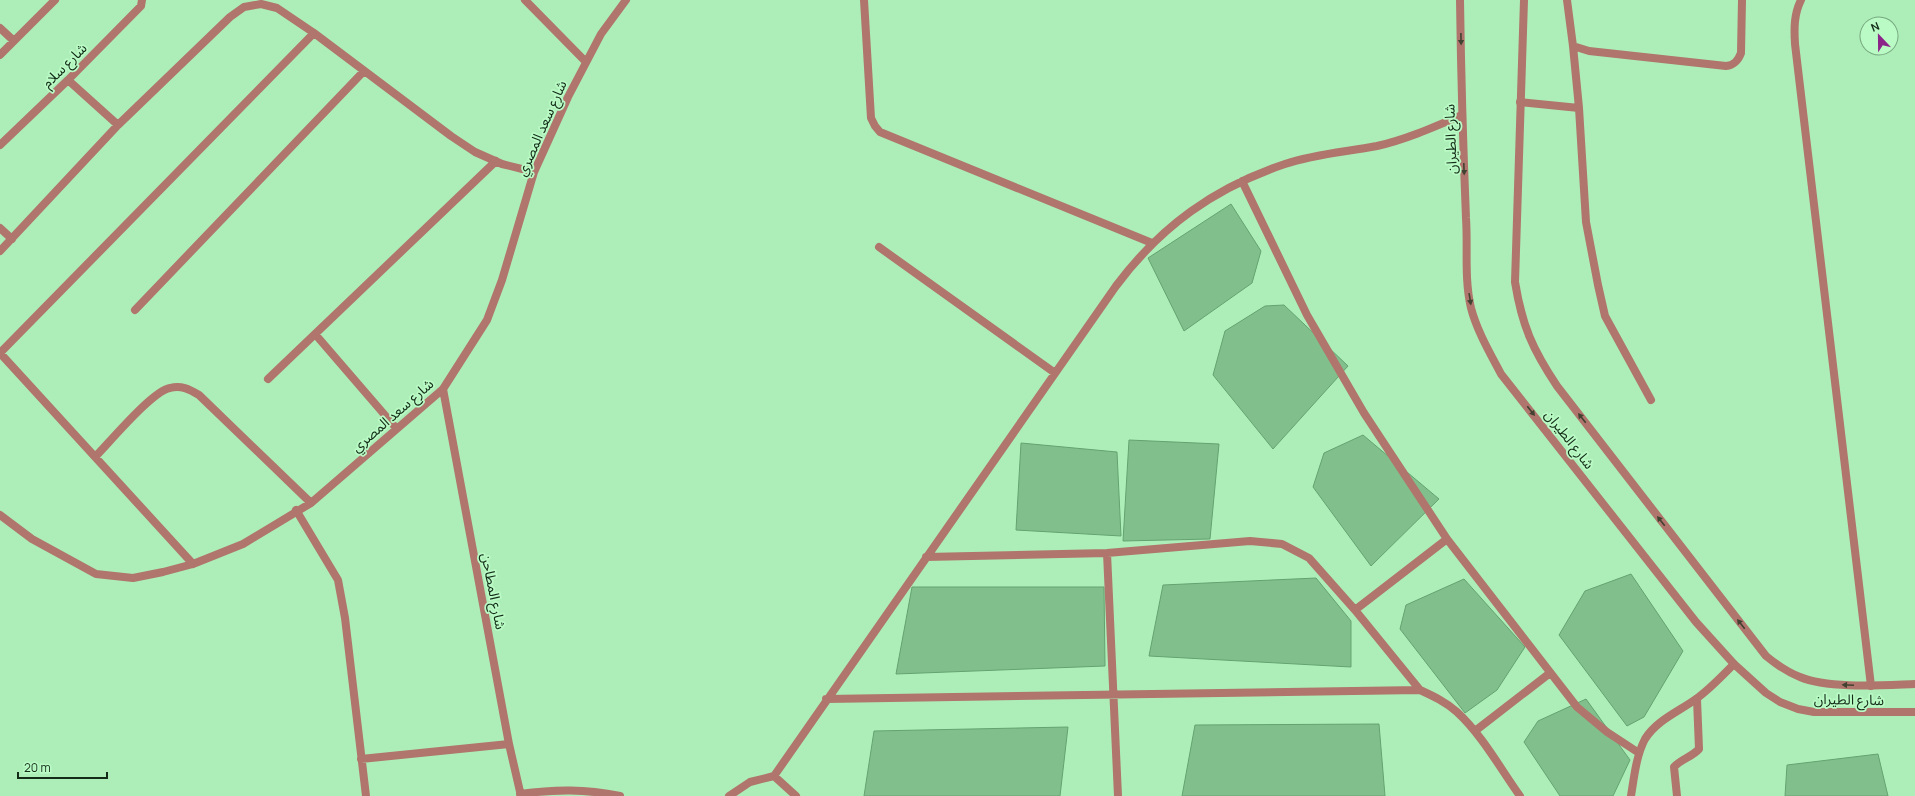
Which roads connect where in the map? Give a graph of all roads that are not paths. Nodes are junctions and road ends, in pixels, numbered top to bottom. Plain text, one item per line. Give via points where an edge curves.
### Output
1 (55, 0) edge
2 (142, 0) edge
3 (525, 0) edge
4 (626, 0) edge
5 (864, 0) edge
6 (1460, 0) edge
7 (1524, 0) edge
8 (1567, 0) edge
9 (1742, 0) edge
10 (1801, 0) edge
11 (0, 28) edge
12 (314, 33) junction
13 (14, 41) junction
14 (1573, 46) junction
15 (0, 55) edge
16 (585, 61) junction
17 (364, 71) junction
18 (68, 80) junction
19 (1520, 102) junction
20 (1579, 108) junction
21 (1462, 115) junction
22 (118, 125) junction
23 (0, 145) edge
24 (496, 161) junction
25 (534, 172) junction
26 (1242, 181) junction
27 (0, 228) edge
28 (12, 239) junction
29 (1152, 243) junction
30 (879, 247) dead end
31 (0, 251) edge
32 (135, 310) dead end
33 (315, 334) junction
34 (0, 353) edge
35 (1055, 373) junction
36 (268, 379) dead end
37 (443, 390) junction
38 (1651, 400) dead end
39 (396, 428) junction
40 (95, 457) junction
41 (311, 503) junction
42 (296, 510) junction
43 (0, 515) edge
44 (1447, 539) junction
45 (1107, 553) junction
46 (926, 557) junction
47 (193, 564) junction
48 (1355, 610) junction
49 (1734, 664) junction
50 (1550, 673) junction
51 (1915, 684) edge
52 (1872, 686) junction
53 (1420, 690) junction
54 (1113, 696) junction
55 (826, 699) junction
56 (1697, 699) junction
57 (1915, 712) edge
58 (1475, 731) junction
59 (509, 744) junction
60 (1640, 753) junction
61 (361, 759) junction
62 (774, 776) junction
63 (521, 795) edge
64 (366, 796) edge
65 (620, 796) edge
66 (729, 796) edge
67 (796, 796) edge
68 (1118, 796) edge
69 (1520, 796) edge
70 (1631, 796) edge
71 (1678, 796) edge

1 - 13 street
2 - 18 street, شارع سلام via 141,6
3 - 16 street
4 - 16 street, شارع سعد المصري
5 - 29 street via 872,118 880,132
6 -> 21 street, شارع الطيران
7 - 19 street, شارع الطيران
8 - 14 street
9 - 14 street via 1741,53 1738,61 1732,65 1589,51
10 - 52 street via 1794,26 1795,44
11 - 13 street
12 - 17 street
12 - 22 street via 277,8 261,4 244,7 230,17
12 - 34 street
13 - 15 street
14 - 20 street
16 - 25 street, شارع سعد المصري
17 - 24 street via 451,136
17 - 32 street
18 - 22 street
18 - 23 street, شارع سلام
19 - 20 street
52 -> 19 street, شارع الطيران via 1821,683 1801,678 1782,669 1766,656 1541,362 1528,337 1519,310 1515,282
20 - 38 street via 1586,222 1605,316
21 - 26 street via 1413,136 1376,146 1330,152
21 -> 49 street, شارع الطيران via 1468,242 1466,275 1471,309 1483,340 1501,374 1696,622
22 - 28 street
24 - 25 street
24 - 33 street
25 - 37 street, شارع سعد المصري via 502,280 487,320
26 - 29 street via 1194,208
26 - 44 street via 1307,315 1364,413
27 - 28 street
28 - 31 street
29 - 35 street via 1133,263
30 - 35 street
33 - 36 street
33 - 39 street
34 - 40 street
35 - 46 street
37 - 39 street, شارع سعد المصري
37 - 59 street, شارع المطاحن
39 - 41 street, شارع سعد المصري
40 - 41 street via 154,396 168,388 184,387 199,394
40 - 47 street
41 - 42 street, شارع سعد المصري
42 - 47 street, شارع سعد المصري via 243,544
42 - 61 street via 338,580
43 - 47 street, شارع سعد المصري via 32,539 96,574 134,578
44 - 48 street
44 - 50 street
45 - 46 street
45 - 48 street via 1250,541 1282,544 1308,558
45 - 54 street
46 - 55 street
48 - 53 street
49 - 56 street
49 - 57 street, شارع الطيران via 1766,693 1798,709 1835,713
50 - 58 street
50 - 60 street via 1577,707 1607,732
51 - 52 street, شارع الطيران
53 - 54 street
53 - 58 street via 1456,711
54 - 55 street
54 - 68 street
55 - 62 street
56 - 60 street via 1661,721 1645,740
56 - 71 street via 1699,749 1674,767
58 - 69 street
59 - 61 street
59 - 63 street, شارع المطاحن
60 - 70 street
61 - 64 street
62 - 66 street via 750,782
62 - 67 street
63 - 65 street via 556,789 594,790

